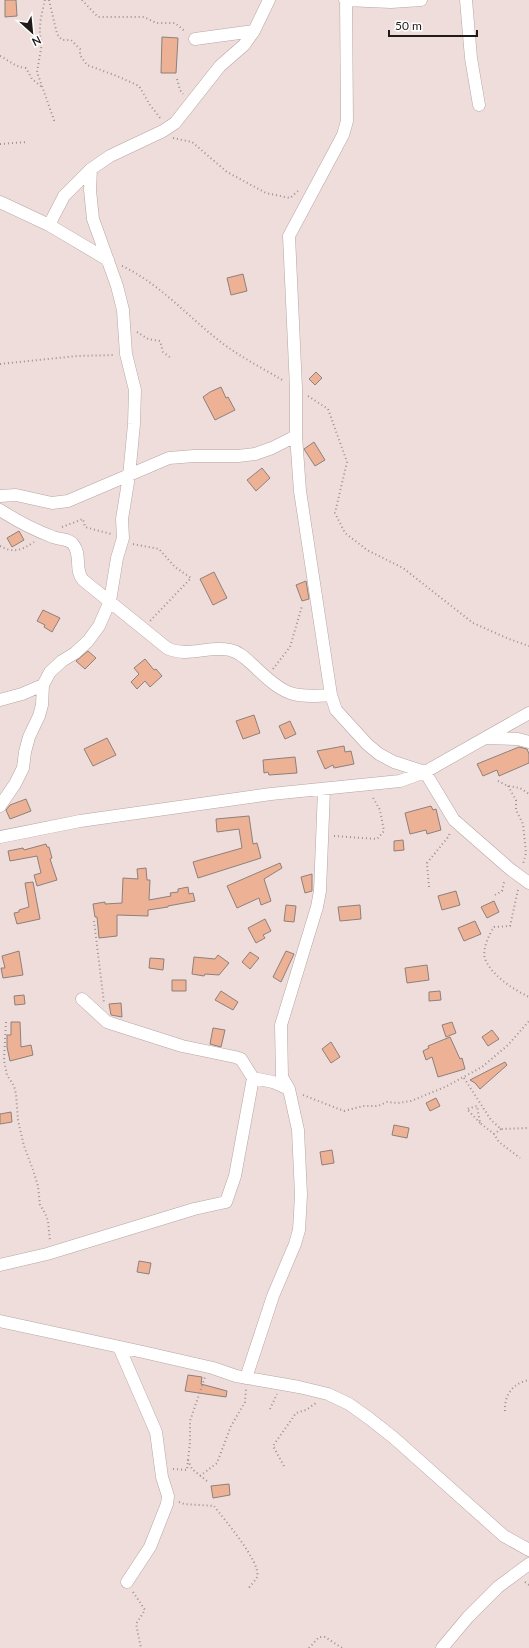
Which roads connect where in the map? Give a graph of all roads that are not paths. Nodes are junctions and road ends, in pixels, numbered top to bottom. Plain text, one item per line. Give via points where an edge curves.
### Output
1 (269, 0) edge
2 (346, 0) edge
3 (421, 0) edge
4 (466, 0) edge
5 (254, 31) junction
6 (194, 39) road end
7 (479, 105) dead end
8 (90, 169) junction
9 (0, 202) edge
10 (48, 225) junction
11 (108, 260) junction
12 (296, 436) junction
13 (129, 476) junction
14 (0, 496) edge
15 (0, 510) edge
16 (110, 601) junction
17 (42, 685) junction
18 (331, 696) junction
19 (0, 700) edge
20 (529, 713) edge
21 (485, 738) junction
22 (529, 742) edge
23 (425, 772) junction
24 (324, 790) junction
25 (0, 806) edge
26 (0, 837) edge
27 (525, 880) edge
28 (82, 999) dead end
29 (253, 1078) junction
30 (289, 1089) junction
31 (0, 1265) edge
32 (0, 1321) edge
33 (119, 1347) junction
34 (246, 1378) junction
35 (529, 1550) edge
36 (529, 1564) edge
37 (128, 1582) road end
38 (445, 1647) edge

1 - 5 street
2 - 3 street
2 - 12 street via 347,121 289,236 292,264
4 - 7 street via 471,58
5 - 6 street
5 - 8 street via 244,45 220,66 182,116 165,130 110,156
8 - 10 street via 64,196
8 - 11 street via 93,219
9 - 10 street
10 - 11 street
11 - 13 street via 123,310 126,354 134,390
12 - 13 street via 255,454 180,456
12 - 18 street via 300,491
13 - 14 street via 68,502 52,503 16,495
13 - 16 street via 122,519 123,538
15 - 16 street via 53,538 69,540 75,546 79,575
16 - 17 street via 100,626 88,641 50,672
16 - 18 street via 175,652 230,650 240,654 266,678 292,694 305,697
17 - 19 street
17 - 25 street via 40,716 29,737 23,768
18 - 23 street via 336,710 379,754
20 - 21 street
21 - 22 street
21 - 23 street
23 - 24 street via 400,781
23 - 27 street via 450,816 458,825
24 - 26 street via 271,794 80,821
24 - 30 street via 320,891 281,1024 281,1072
28 - 29 street via 107,1022 182,1046 235,1056 241,1059
29 - 30 street via 273,1082
29 - 31 street via 236,1172 226,1202 194,1209 47,1254
30 - 34 street via 298,1130 302,1200 299,1230 273,1296
32 - 33 street
33 - 34 street
33 - 37 street via 156,1432 160,1468 168,1496 150,1547
34 - 35 street via 299,1386 328,1394 349,1404 394,1438 504,1536
36 - 38 street via 498,1587

